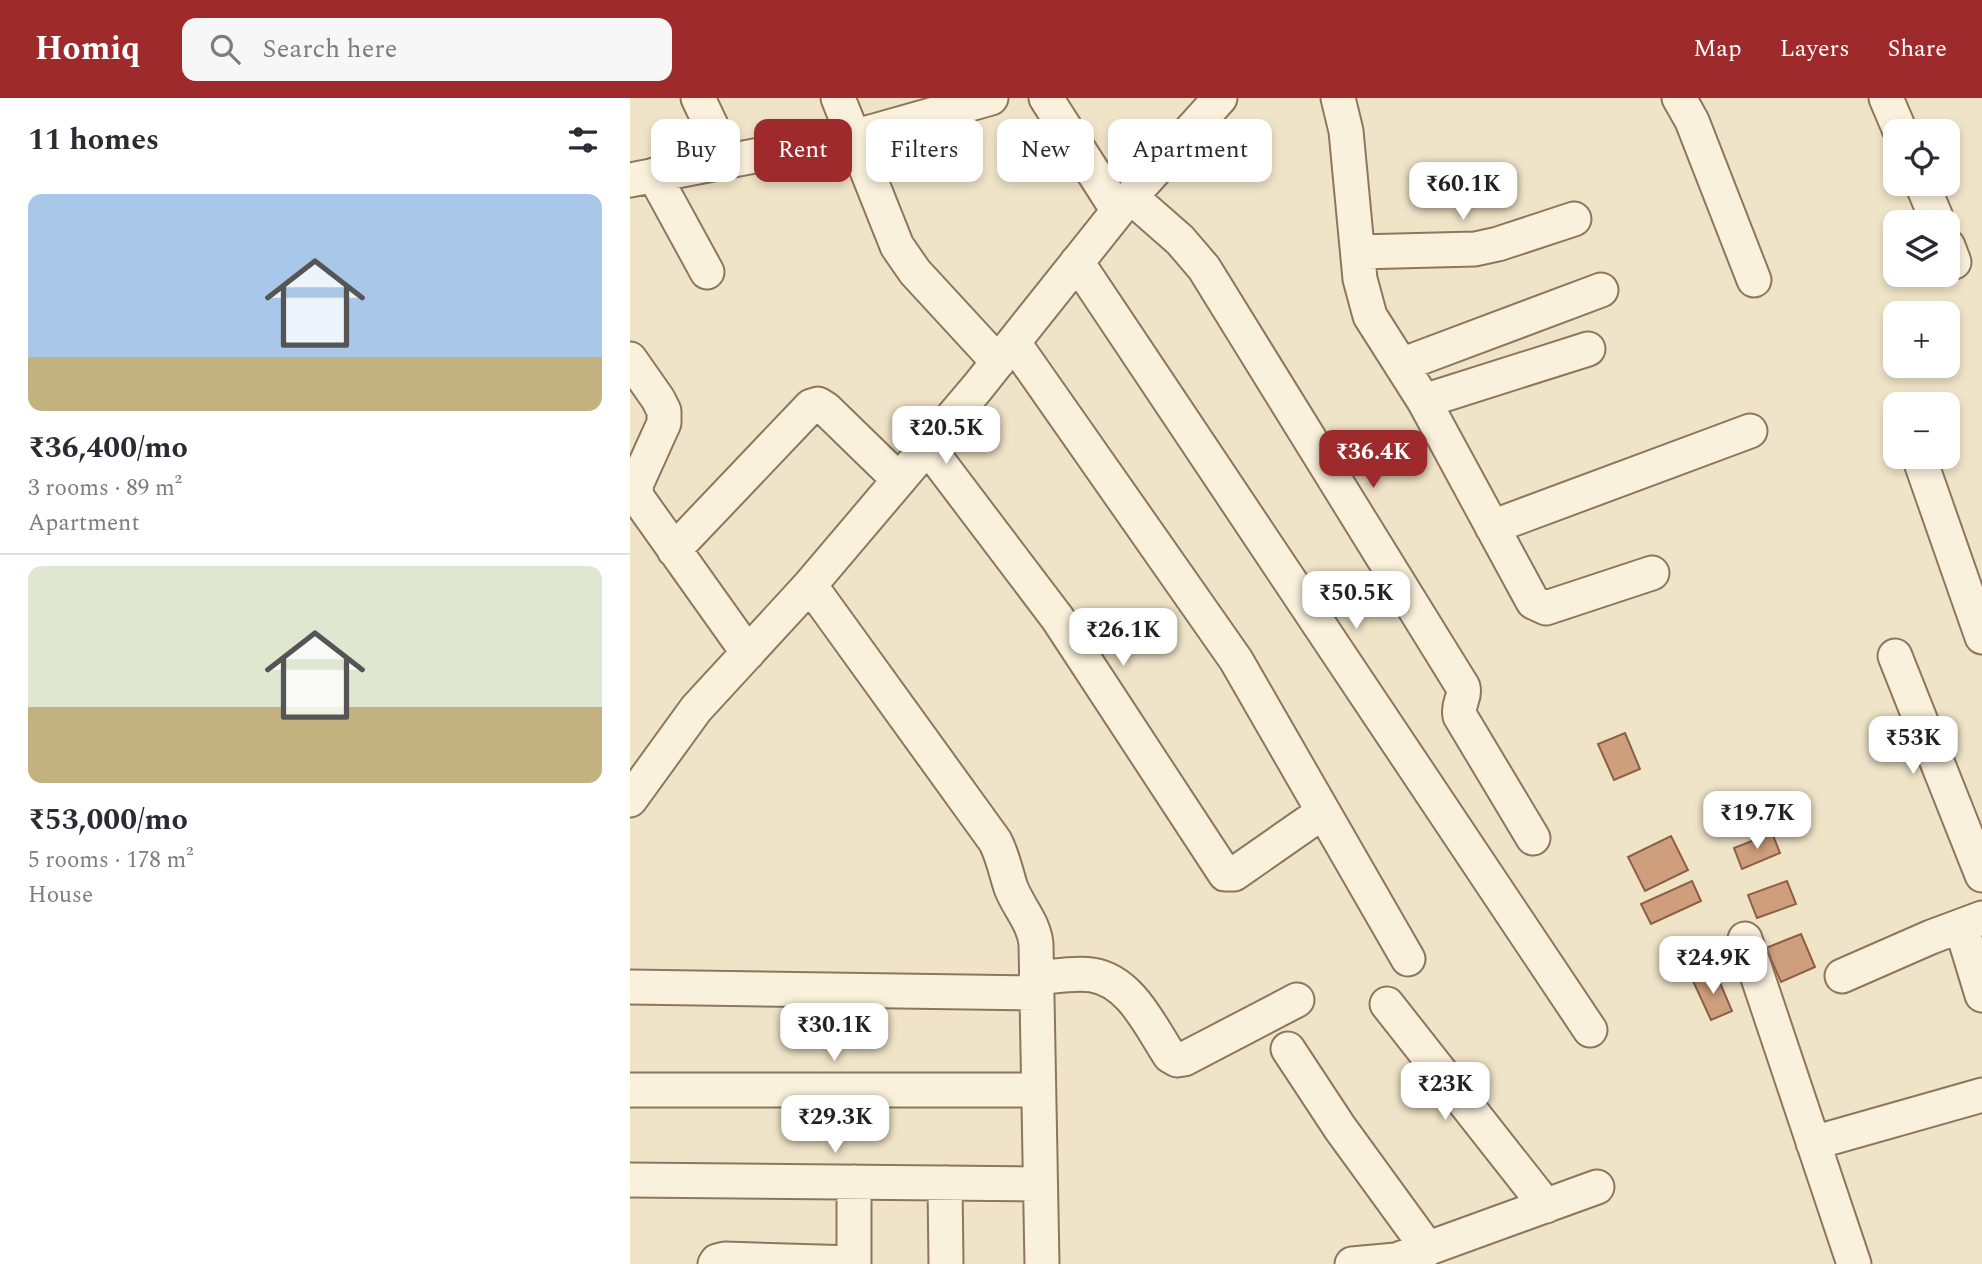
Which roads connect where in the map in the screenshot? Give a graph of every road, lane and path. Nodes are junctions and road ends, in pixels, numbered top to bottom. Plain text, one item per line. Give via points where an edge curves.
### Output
1 (698, 98) edge
2 (838, 98) edge
3 (1046, 98) edge
4 (1220, 98) edge
5 (1338, 98) edge
6 (1679, 98) edge
7 (1886, 98) edge
8 (973, 101) edge
9 (916, 108) edge
10 (708, 119) edge
11 (1895, 119) edge
12 (853, 137) junction
13 (740, 159) edge
14 (637, 176) edge
15 (1124, 204) junction
16 (1574, 219) dead end
17 (1357, 252) junction
18 (1077, 262) junction
19 (707, 272) dead end
20 (1754, 280) dead end
21 (1601, 290) dead end
22 (1588, 349) dead end
23 (1006, 353) junction
24 (630, 359) edge
25 (1401, 365) junction
26 (1424, 401) junction
27 (1750, 430) dead end
28 (928, 446) junction
29 (1923, 469) edge
30 (899, 480) junction
31 (636, 499) edge
32 (1492, 527) junction
33 (674, 550) junction
34 (1652, 573) dead end
35 (810, 585) junction
36 (1982, 638) edge
37 (748, 653) junction
38 (1895, 656) dead end
39 (630, 800) edge
40 (1323, 812) junction
41 (1533, 838) dead end
42 (1982, 875) edge
43 (1971, 922) edge
44 (1745, 939) dead end
45 (1408, 959) dead end
46 (1842, 976) dead end
47 (1036, 986) junction
48 (630, 988) edge
49 (1982, 995) edge
50 (1297, 1000) dead end
51 (1387, 1004) dead end
52 (1590, 1030) dead end
53 (1288, 1049) dead end
54 (630, 1090) edge
55 (1038, 1090) junction
56 (1982, 1095) edge
57 (1813, 1143) junction
58 (630, 1180) edge
59 (855, 1182) junction
60 (945, 1183) junction
61 (1040, 1184) junction
62 (1597, 1187) dead end
63 (1546, 1206) junction
64 (1428, 1249) junction
65 (1373, 1263) edge
66 (715, 1264) edge
67 (854, 1264) edge
68 (946, 1264) edge
69 (1042, 1264) edge
70 (1854, 1264) edge

1 - 10 street
2 - 12 street
3 - 15 street
4 - 15 street
5 - 17 street via 1346,131
6 - 20 street
7 - 11 street
8 - 9 street
9 - 12 street
12 - 13 street
12 - 23 street via 901,253 915,272
14 - 19 street
15 - 18 street
15 - 41 street via 1192,252 1211,280 1463,687 1460,716
16 - 17 street via 1475,249
17 - 25 street via 1370,316
18 - 23 street
18 - 52 street
21 - 25 street
22 - 26 street
23 - 28 street
23 - 40 street via 1236,660
24 - 31 street via 664,411 664,422 636,485
25 - 26 street
26 - 32 street
27 - 32 street
28 - 30 street
28 - 40 street via 1058,619 1225,873 1234,874
29 - 36 street
30 - 33 street via 826,409 811,406
30 - 35 street
31 - 33 street
32 - 34 street via 1533,602 1546,608
33 - 37 street
35 - 37 street
35 - 47 street via 995,841 1035,936
37 - 39 street via 696,709
38 - 42 street
40 - 45 street
43 - 46 street
43 - 49 street
44 - 57 street
47 - 48 street
47 - 50 street via 1089,974 1107,978 1134,1001 1177,1060
47 - 55 street
51 - 63 street
53 - 64 street
54 - 55 street
55 - 61 street
56 - 57 street
57 - 70 street
58 - 59 street
59 - 60 street
59 - 67 street
60 - 61 street
60 - 68 street
61 - 69 street
62 - 63 street
63 - 64 street
64 - 65 street
66 - 67 street via 725,1259

